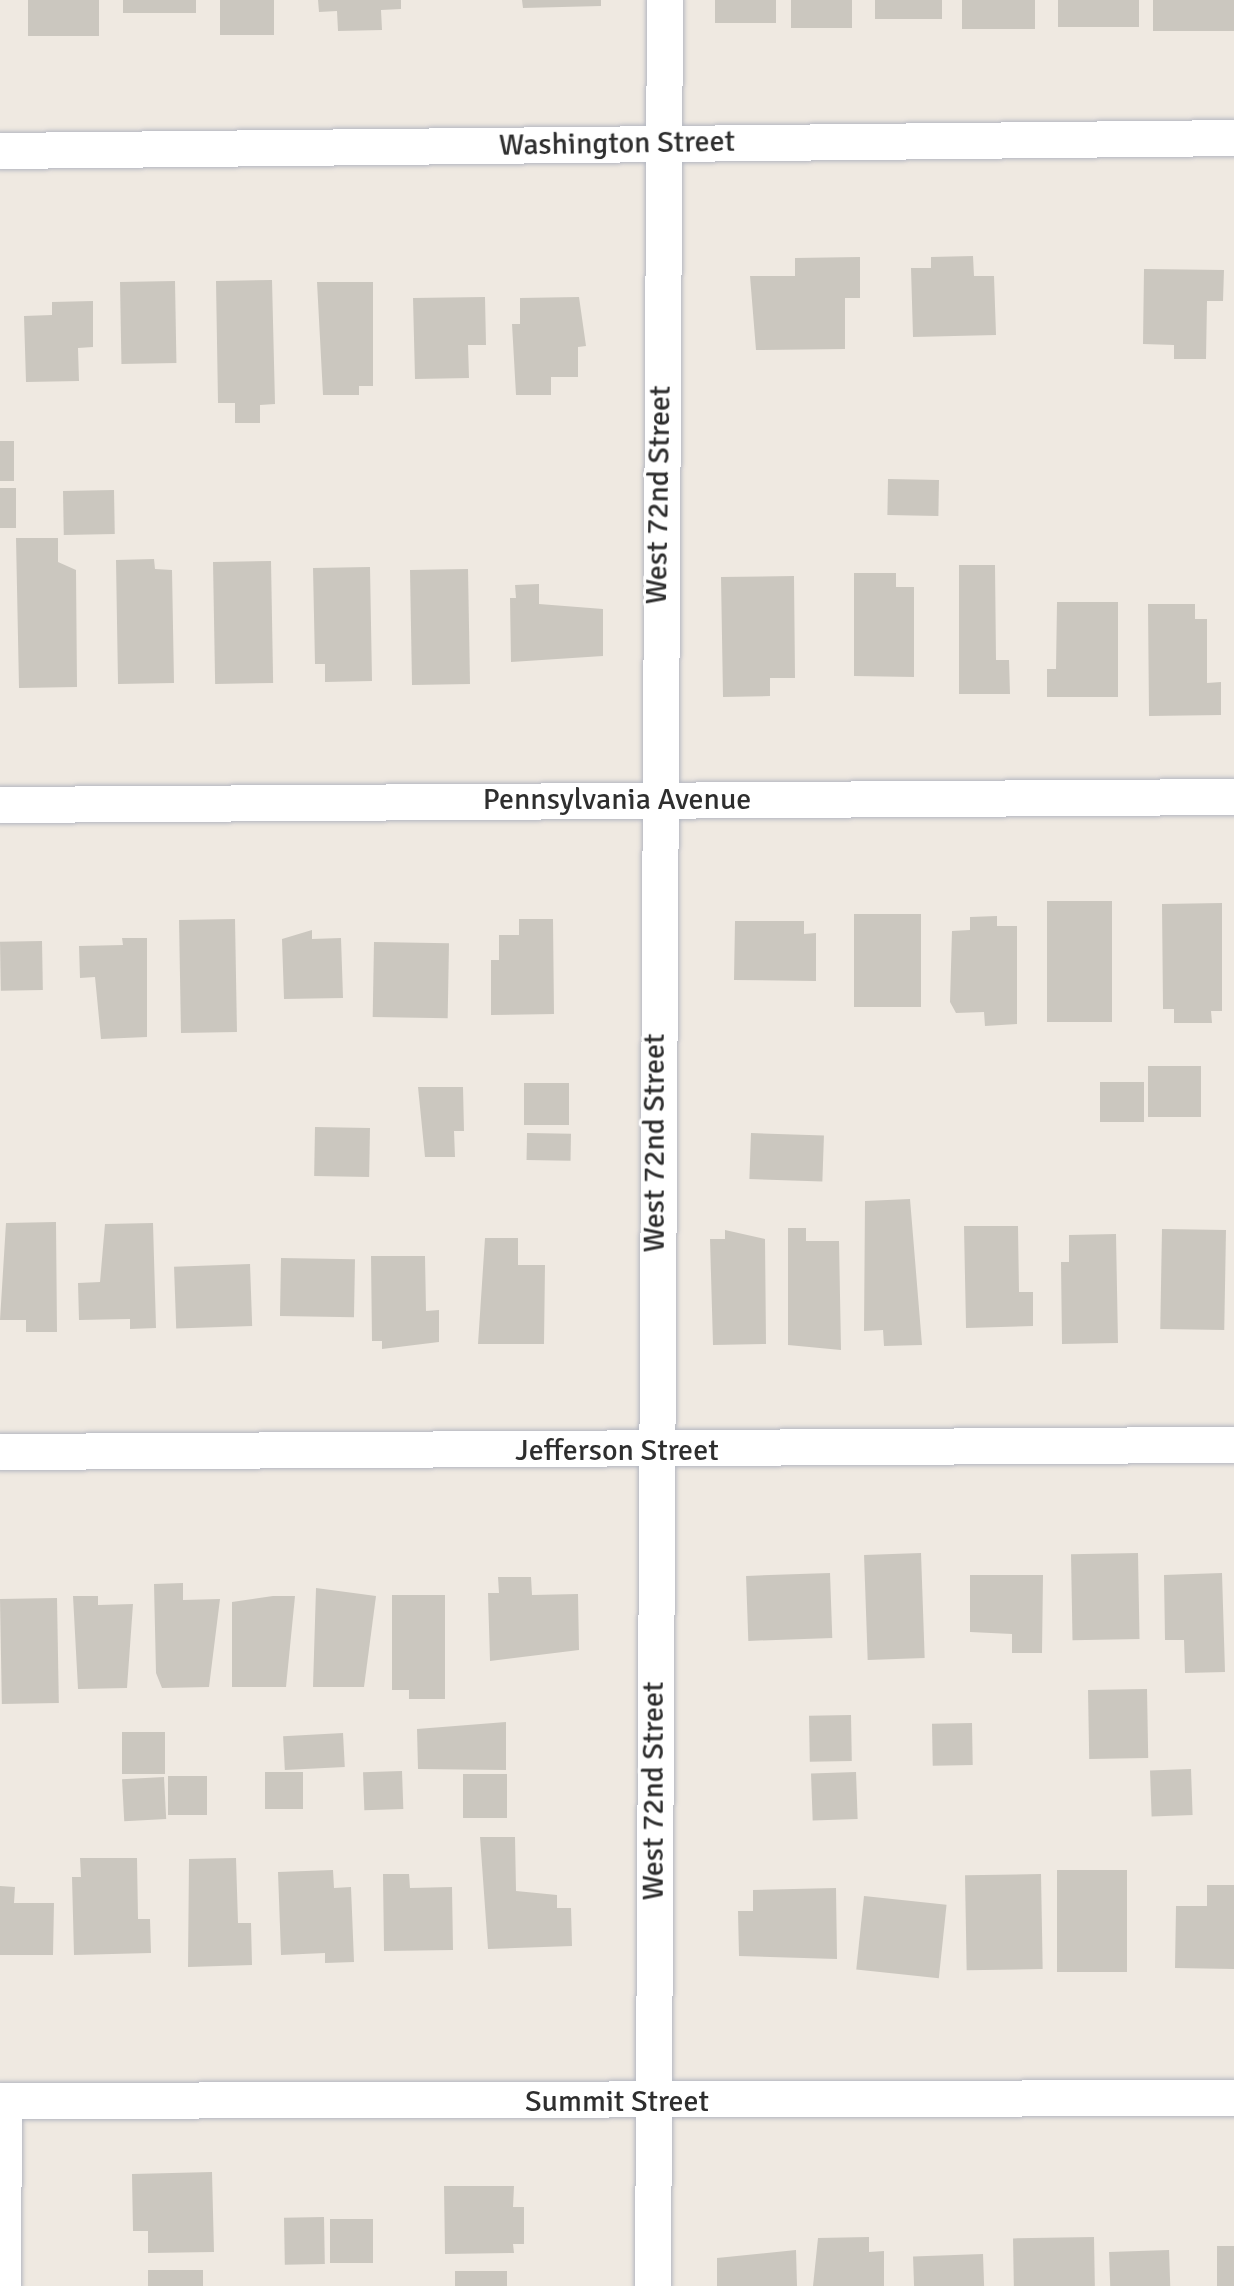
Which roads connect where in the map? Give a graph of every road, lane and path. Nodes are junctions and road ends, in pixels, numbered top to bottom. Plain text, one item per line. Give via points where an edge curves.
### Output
1 (665, 0) edge
2 (1234, 138) edge
3 (663, 143) junction
4 (0, 151) edge
5 (1234, 797) edge
6 (655, 800) junction
7 (0, 805) edge
8 (1234, 1445) edge
9 (654, 1451) junction
10 (0, 1452) edge
11 (1234, 2098) edge
12 (2, 2101) edge
13 (654, 2103) junction
14 (3, 2286) edge
15 (653, 2286) edge

1 - 3 street, West 72nd Street
2 - 3 street, Washington Street
3 - 4 street, Washington Street
3 - 6 street, West 72nd Street
5 - 6 street, Pennsylvania Avenue
6 - 7 street, Pennsylvania Avenue
6 - 9 street, West 72nd Street
8 - 9 street, Jefferson Street
9 - 10 street, Jefferson Street
9 - 13 street, West 72nd Street
11 - 13 street, Summit Street
12 - 13 street, Summit Street
12 - 14 street
13 - 15 street, West 72nd Street

